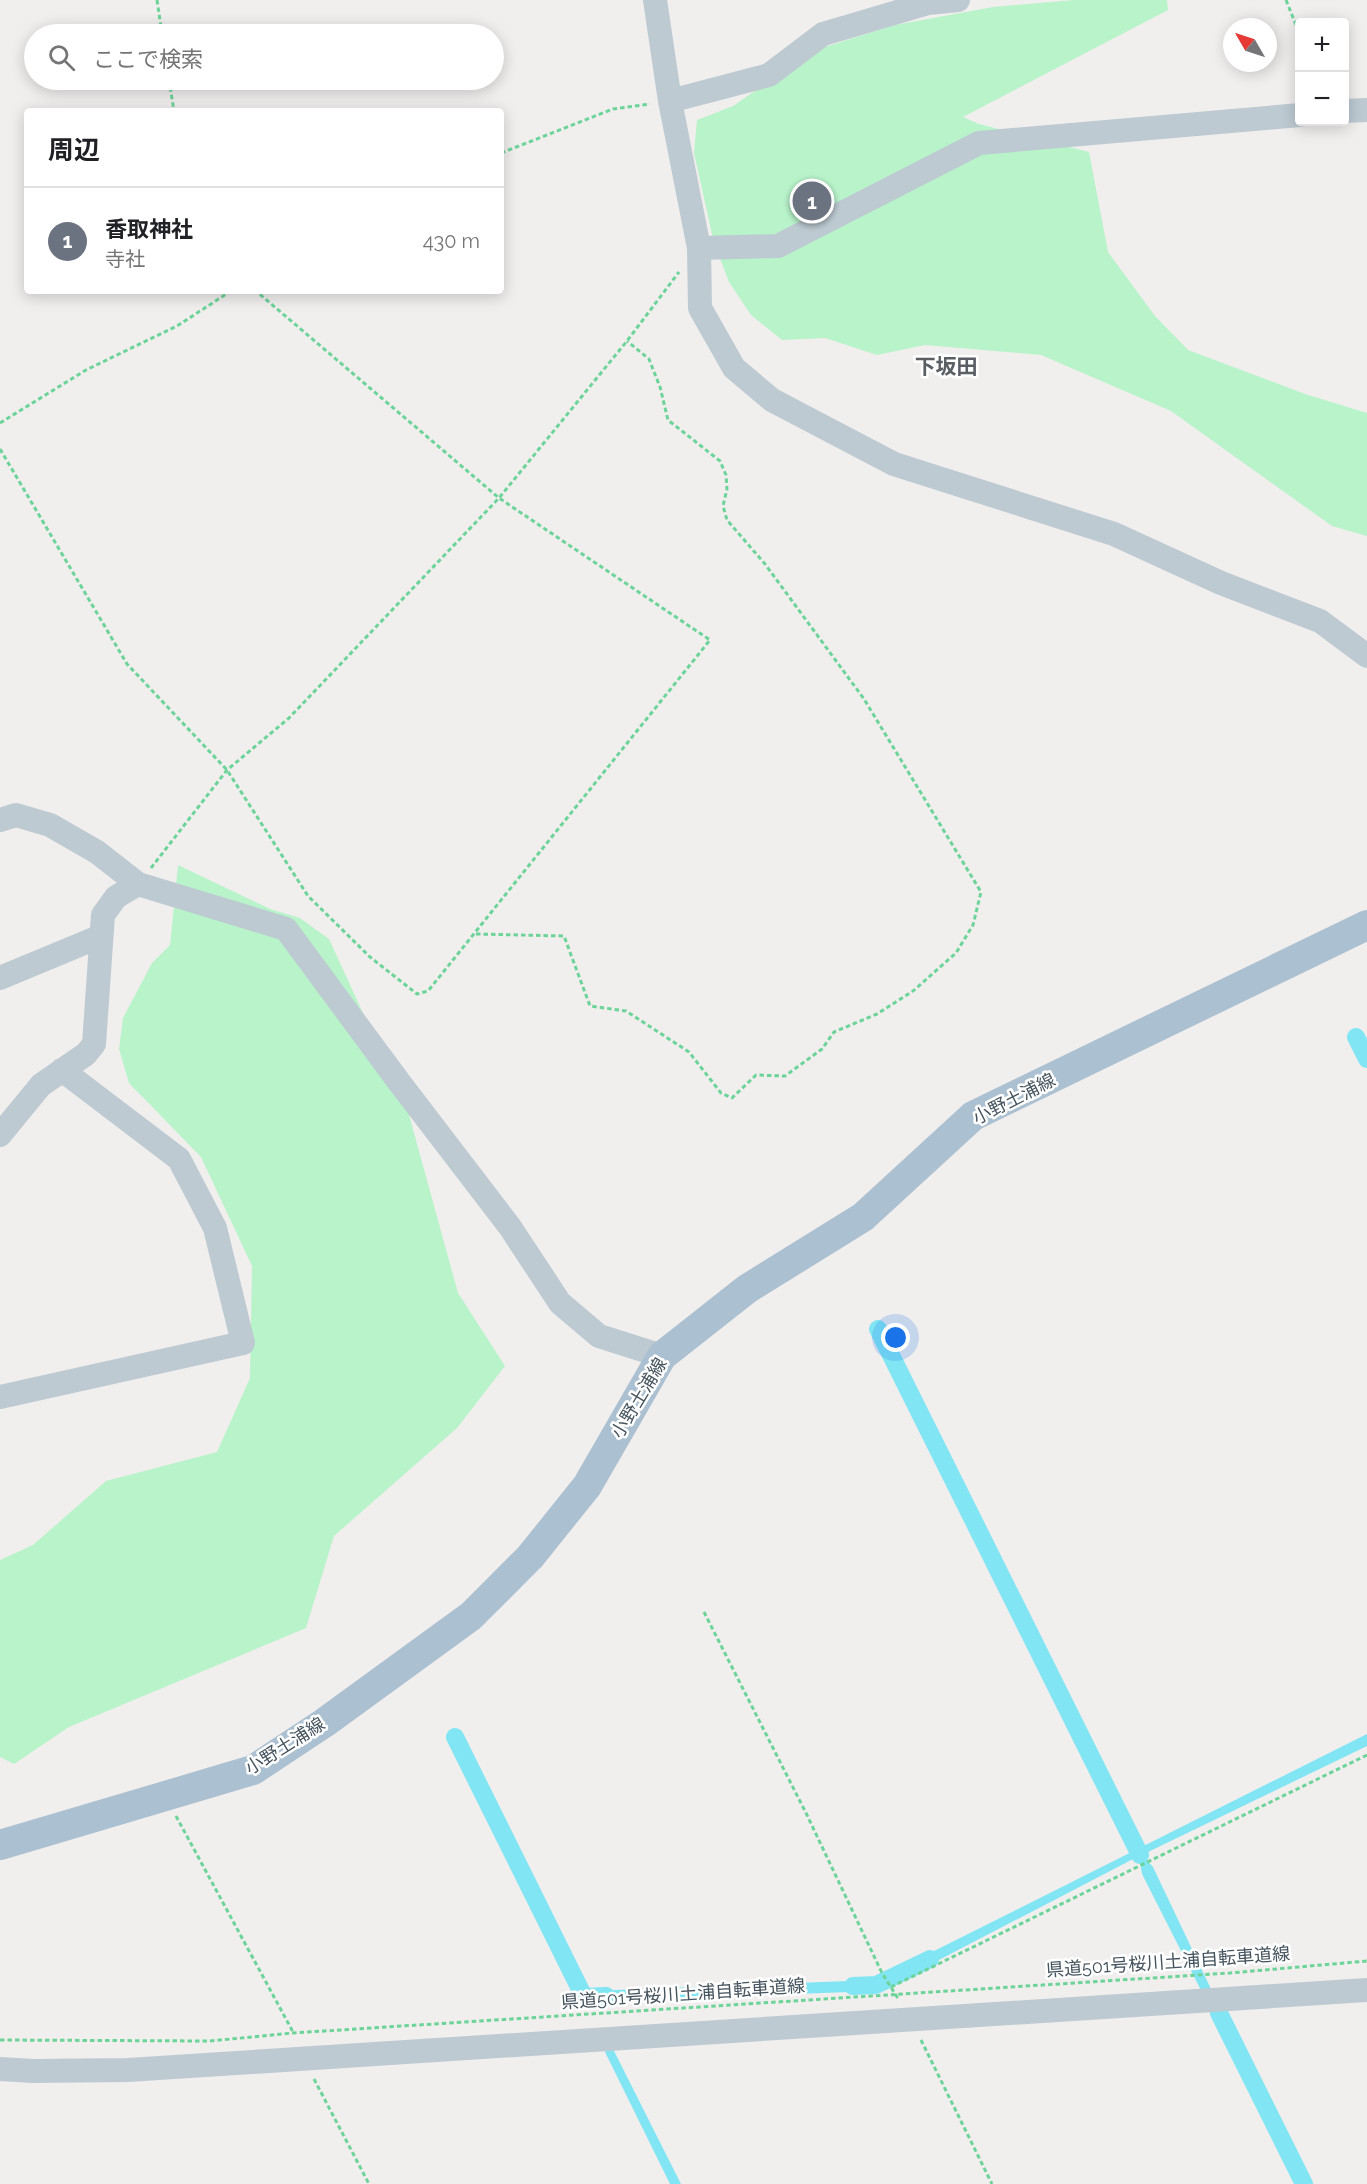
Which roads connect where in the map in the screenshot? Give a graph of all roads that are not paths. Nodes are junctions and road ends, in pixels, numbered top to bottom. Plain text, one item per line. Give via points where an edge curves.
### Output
1 (655, 0) edge
2 (958, 0) edge
3 (670, 101) junction
4 (1367, 110) edge
5 (1349, 111) edge
6 (1295, 115) edge
7 (699, 248) junction
8 (1367, 656) edge
9 (0, 820) edge
10 (138, 884) junction
11 (1367, 925) edge
12 (101, 936) junction
13 (0, 978) edge
14 (62, 1070) junction
15 (0, 1135) edge
16 (662, 1356) junction
17 (0, 1397) edge
18 (0, 1845) edge
19 (1367, 1990) edge
20 (0, 2069) edge

1 - 3 street
2 - 3 street via 928,3 823,34 769,75
3 - 7 street
4 - 5 street
6 - 7 street via 979,143 778,246
7 - 8 street via 700,308 734,368 772,400 894,464 1114,534 1221,583 1320,621
9 - 10 street via 16,815 50,825 98,852
10 - 12 street via 109,906 103,915
10 - 16 street via 286,929 510,1227 560,1303 598,1336
11 - 16 main road, 小野土浦線 via 973,1116 863,1217 747,1289
12 - 13 street
12 - 14 street via 94,1044
14 - 15 street via 41,1085
14 - 17 street via 179,1159 215,1228 243,1343
16 - 18 main road, 小野土浦線 via 587,1486 531,1557 471,1616 254,1770
19 - 20 street via 128,2070

